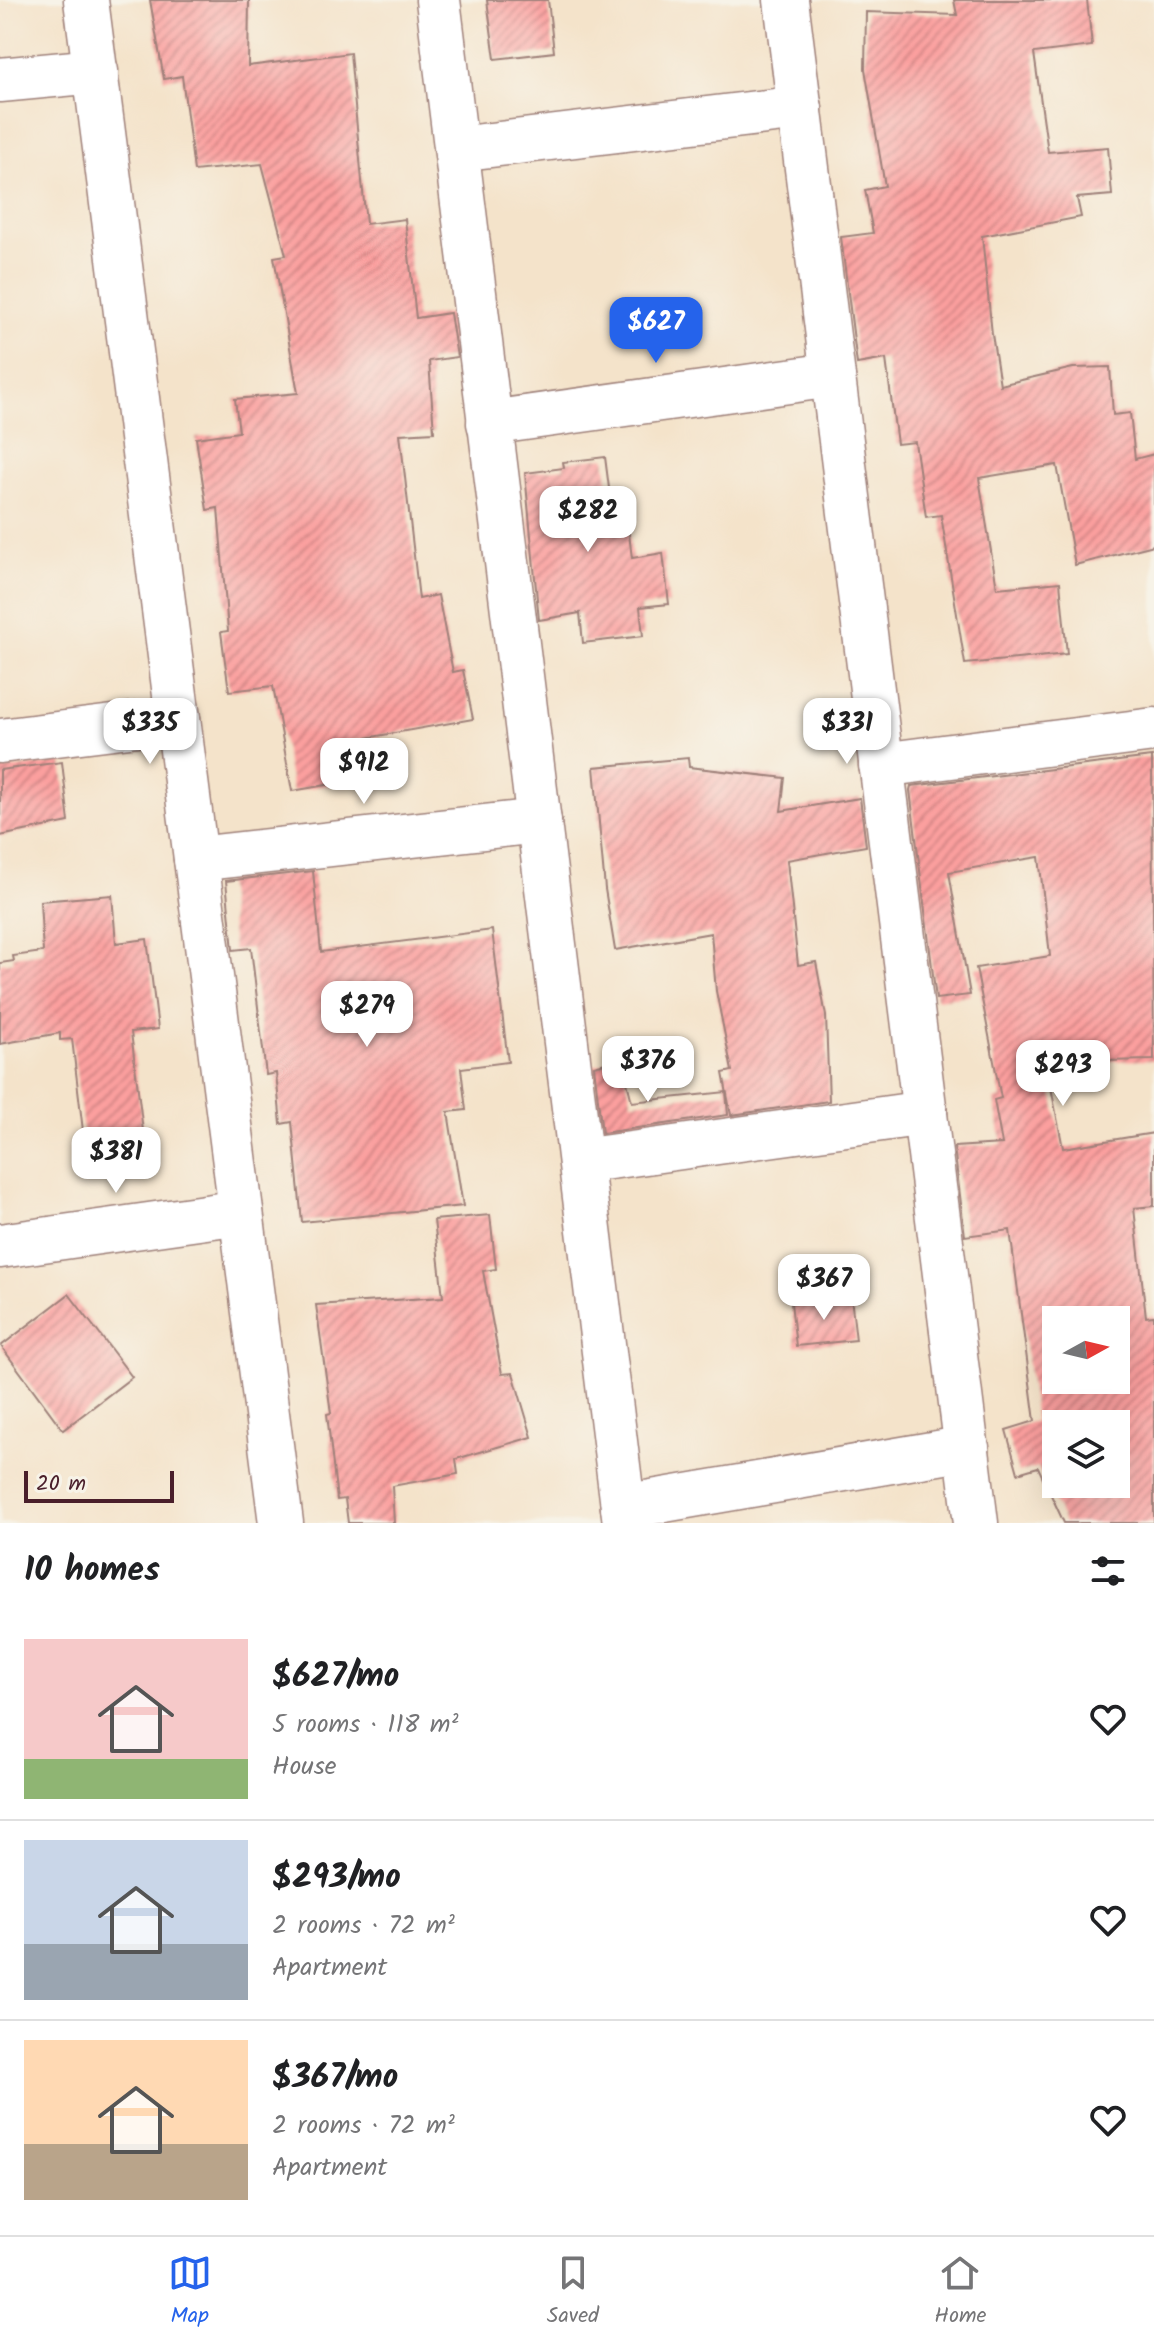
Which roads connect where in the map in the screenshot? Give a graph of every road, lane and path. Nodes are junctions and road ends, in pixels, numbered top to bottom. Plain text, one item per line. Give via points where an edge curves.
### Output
1 (86, 0) edge
2 (438, 0) edge
3 (786, 0) edge
4 (96, 71) junction
5 (0, 80) edge
6 (800, 108) junction
7 (457, 149) junction
8 (832, 375) junction
9 (489, 423) junction
10 (178, 719) junction
11 (1154, 730) edge
12 (0, 741) edge
13 (881, 765) junction
14 (539, 821) junction
15 (196, 859) junction
16 (925, 1113) junction
17 (581, 1161) junction
18 (241, 1212) junction
19 (0, 1246) edge
20 (967, 1448) junction
21 (624, 1515) edge
22 (274, 1522) edge
23 (976, 1523) edge

1 - 4 street
2 - 7 street
3 - 6 street
4 - 5 street
4 - 10 street
6 - 7 street
6 - 8 street
7 - 9 street
8 - 9 street
8 - 13 street
9 - 14 street
10 - 12 street
10 - 15 street
11 - 13 street
13 - 16 street
14 - 15 street
14 - 17 street
15 - 18 street
16 - 17 street
16 - 20 street
17 - 21 street
18 - 19 street
18 - 22 street
20 - 21 street
20 - 23 street

